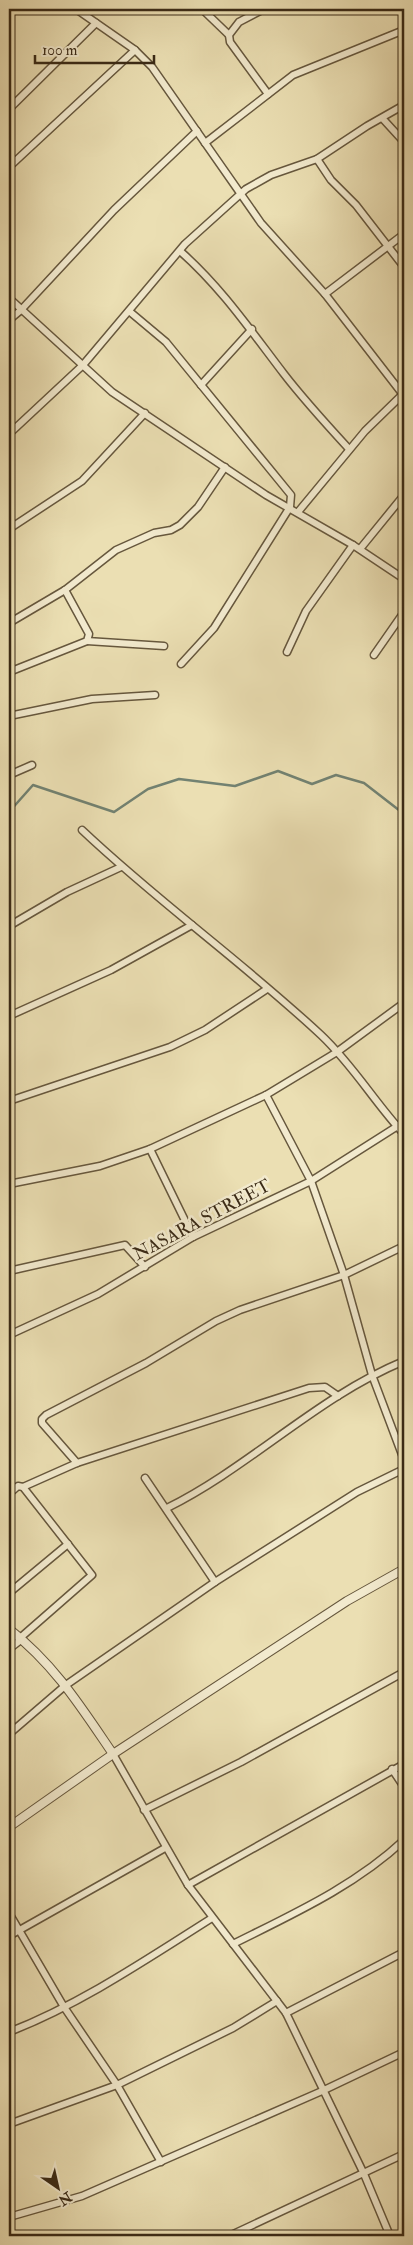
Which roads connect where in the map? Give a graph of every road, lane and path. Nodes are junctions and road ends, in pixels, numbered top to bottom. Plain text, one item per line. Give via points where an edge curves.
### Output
1 (202, 9) edge
2 (264, 9) edge
3 (81, 10) edge
4 (96, 23) junction
5 (404, 30) edge
6 (229, 35) junction
7 (135, 50) junction
8 (268, 94) junction
9 (404, 105) edge
10 (9, 109) edge
11 (383, 118) junction
12 (197, 131) junction
13 (206, 142) junction
14 (404, 142) edge
15 (318, 158) junction
16 (9, 168) edge
17 (241, 194) junction
18 (404, 234) edge
19 (387, 247) junction
20 (180, 250) junction
21 (404, 267) edge
22 (325, 294) junction
23 (9, 298) edge
24 (21, 310) junction
25 (129, 311) junction
26 (9, 320) edge
27 (252, 329) junction
28 (83, 365) junction
29 (201, 385) junction
30 (403, 395) edge
31 (145, 414) junction
32 (9, 434) edge
33 (349, 449) junction
34 (225, 467) junction
35 (404, 494) edge
36 (290, 507) junction
37 (298, 512) junction
38 (9, 529) edge
39 (357, 547) junction
40 (404, 579) edge
41 (65, 590) junction
42 (404, 612) edge
43 (9, 624) edge
44 (87, 641) junction
45 (164, 646) dead end
46 (287, 652) dead end
47 (374, 655) dead end
48 (182, 664) dead end
49 (9, 672) edge
50 (156, 695) dead end
51 (9, 716) edge
52 (32, 766) dead end
53 (9, 775) edge
54 (82, 830) dead end
55 (121, 867) junction
56 (192, 925) junction
57 (9, 926) edge
58 (267, 989) junction
59 (404, 1003) edge
60 (9, 1016) edge
61 (337, 1052) junction
62 (266, 1095) junction
63 (9, 1101) edge
64 (404, 1122) edge
65 (397, 1126) junction
66 (404, 1134) edge
67 (150, 1149) junction
68 (312, 1181) junction
69 (9, 1184) edge
70 (193, 1238) junction
71 (404, 1246) edge
72 (145, 1267) junction
73 (9, 1271) edge
74 (344, 1275) junction
75 (9, 1334) edge
76 (404, 1361) edge
77 (372, 1374) junction
78 (338, 1396) junction
79 (404, 1460) edge
80 (77, 1463) junction
81 (404, 1470) edge
82 (145, 1478) dead end
83 (22, 1487) junction
84 (9, 1494) edge
85 (167, 1508) junction
86 (68, 1544) junction
87 (404, 1569) edge
88 (215, 1582) junction
89 (9, 1593) edge
90 (9, 1630) edge
91 (21, 1639) junction
92 (9, 1649) edge
93 (404, 1672) edge
94 (66, 1685) junction
95 (9, 1734) edge
96 (112, 1754) junction
97 (404, 1764) edge
98 (392, 1769) junction
99 (404, 1787) edge
100 (144, 1810) junction
101 (9, 1826) edge
102 (404, 1840) edge
103 (165, 1848) junction
104 (188, 1886) junction
105 (9, 1913) edge
106 (212, 1918) junction
107 (18, 1932) junction
108 (9, 1936) edge
109 (233, 1944) junction
110 (404, 1952) edge
111 (277, 2001) junction
112 (64, 2007) junction
113 (286, 2014) junction
114 (9, 2032) edge
115 (404, 2052) edge
116 (117, 2085) junction
117 (322, 2090) junction
118 (9, 2124) edge
119 (404, 2154) edge
120 (161, 2162) junction
121 (364, 2174) junction
122 (9, 2217) edge
123 (229, 2236) edge
124 (390, 2236) edge

1 - 6 street
2 - 6 street via 239,22
3 - 4 street
4 - 7 street
4 - 10 street
5 - 8 street via 293,76
6 - 8 street via 230,42
7 - 12 street via 152,67
7 - 16 street
8 - 13 street
9 - 11 street
11 - 14 street
11 - 15 street
12 - 13 street
12 - 24 street via 114,210
13 - 17 street
15 - 17 street via 271,175
15 - 19 street via 331,180 356,205
17 - 20 street
17 - 22 street via 281,247
18 - 19 street
19 - 21 street
19 - 22 street
20 - 25 street
20 - 27 street
22 - 30 street
23 - 24 street
24 - 26 street
24 - 28 street
25 - 28 street
25 - 29 street via 166,342
27 - 29 street
27 - 33 street via 284,374
28 - 31 street via 112,392
28 - 32 street
29 - 36 street via 291,495
30 - 33 street
31 - 34 street
31 - 38 street via 82,481
33 - 37 street
34 - 36 street
34 - 41 street via 198,507 180,525 116,550
35 - 39 street
36 - 37 street
36 - 48 street via 214,628
37 - 39 street
39 - 40 street
39 - 46 street via 306,611
41 - 43 street
41 - 44 street via 89,634
42 - 47 street
44 - 45 street
44 - 49 street
50 - 51 street via 92,699
52 - 53 street
54 - 55 street
55 - 56 street
55 - 57 street via 67,892
56 - 58 street
56 - 60 street via 111,970
58 - 61 street
58 - 63 street via 205,1030 170,1047
59 - 61 street
61 - 62 street
61 - 65 street
62 - 67 street
62 - 68 street
64 - 65 street, NASARA STREET
65 - 66 street
65 - 68 street, NASARA STREET
67 - 69 street via 100,1166
67 - 70 street
68 - 70 street, NASARA STREET
68 - 74 street
70 - 72 street, NASARA STREET
71 - 74 street
72 - 73 street via 125,1245
72 - 75 street, NASARA STREET via 98,1294
74 - 77 street
74 - 80 street via 216,1321 146,1363 46,1415 42,1423
76 - 77 street
77 - 78 street
77 - 79 street
78 - 80 street via 325,1387 309,1388
78 - 85 street via 192,1496
80 - 83 street
81 - 88 street via 357,1492
82 - 85 street
83 - 84 street
83 - 86 street
85 - 88 street
86 - 89 street
86 - 91 street via 92,1577
87 - 96 street via 347,1601
88 - 94 street
90 - 91 street
91 - 92 street
91 - 94 street
93 - 100 street via 242,1762
94 - 95 street
94 - 96 street
96 - 100 street
96 - 101 street
97 - 98 street
98 - 99 street
98 - 104 street
100 - 103 street
102 - 109 street via 352,1880
103 - 104 street
103 - 107 street
104 - 106 street
105 - 107 street
106 - 109 street
106 - 112 street
107 - 108 street
107 - 112 street
109 - 111 street
110 - 113 street
111 - 113 street
111 - 116 street via 233,2028
112 - 114 street
112 - 116 street
113 - 117 street
115 - 117 street
116 - 118 street
116 - 120 street
117 - 120 street
117 - 121 street
119 - 121 street
120 - 122 street via 82,2196
121 - 123 street
121 - 124 street

